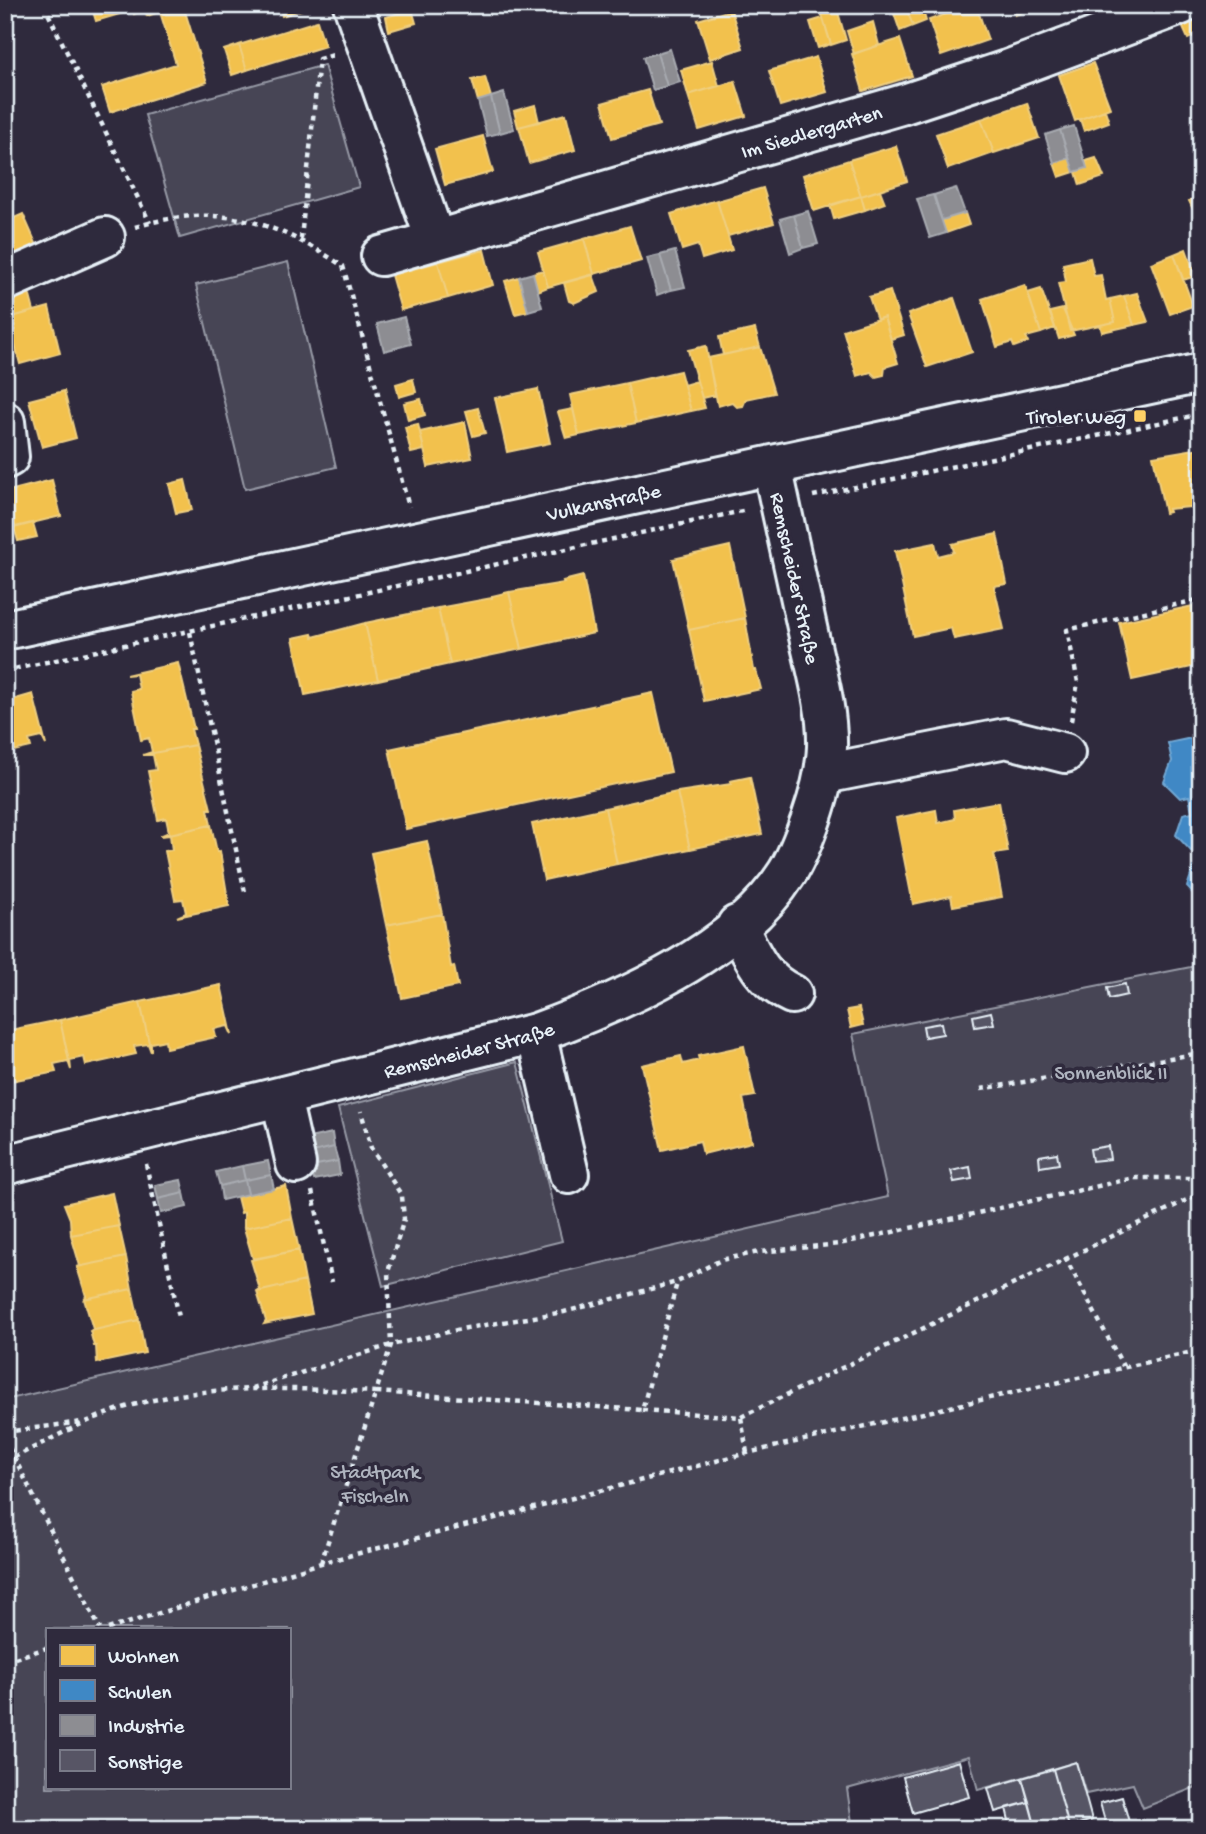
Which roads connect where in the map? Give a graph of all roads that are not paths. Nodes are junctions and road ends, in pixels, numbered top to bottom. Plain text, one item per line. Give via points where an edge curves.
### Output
1 (353, 5) edge
2 (1181, 5) edge
3 (105, 237) road end
4 (435, 239) junction
5 (382, 256) dead end
6 (5, 281) edge
7 (1201, 373) edge
8 (5, 422) edge
9 (5, 459) edge
10 (772, 466) junction
11 (5, 630) edge
12 (1065, 753) road end
13 (824, 774) junction
14 (737, 925) junction
15 (792, 994) dead end
16 (536, 1033) junction
17 (281, 1098) junction
18 (296, 1164) road end
19 (5, 1165) edge
20 (569, 1174) dead end

1 - 4 street
2 - 4 street, Im Siedlergarten via 904,104
3 - 6 street
4 - 5 street, Im Siedlergarten
7 - 10 street, Vulkanstraße
8 - 9 street via 9,457
10 - 11 street, Vulkanstraße
10 - 13 street, Remscheider Straße via 822,695 827,747
12 - 13 street via 1006,738
13 - 14 street, Remscheider Straße via 788,872 766,901
14 - 15 street via 765,976
14 - 16 street, Remscheider Straße via 676,970 613,1005
16 - 17 street, Remscheider Straße
16 - 20 street
17 - 18 street
17 - 19 street, Remscheider Straße

